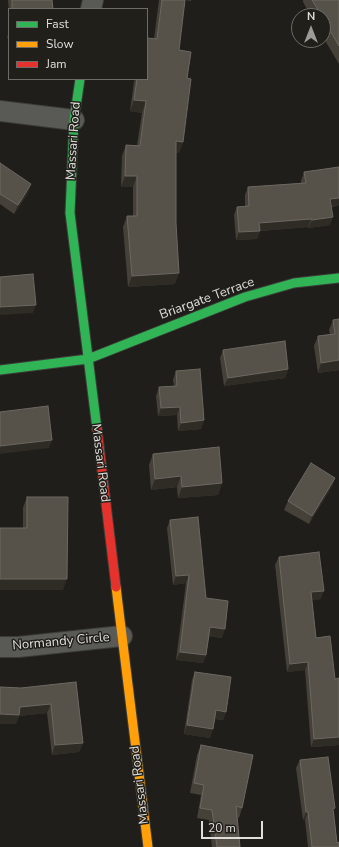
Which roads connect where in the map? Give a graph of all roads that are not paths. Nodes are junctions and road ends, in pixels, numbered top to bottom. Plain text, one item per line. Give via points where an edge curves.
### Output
1 (80, 80) edge
2 (0, 111) edge
3 (74, 120) junction
4 (339, 278) edge
5 (88, 359) junction
6 (0, 370) edge
7 (122, 636) junction
8 (0, 647) edge
9 (148, 847) edge

1 - 3 street, Massari Road
2 - 3 street
3 - 5 street, Massari Road via 70,213
4 - 5 street, Briargate Terrace via 294,283 245,297
5 - 6 street, Briargate Terrace
5 - 7 street, Massari Road
7 - 8 street, Normandy Circle
7 - 9 street, Massari Road

